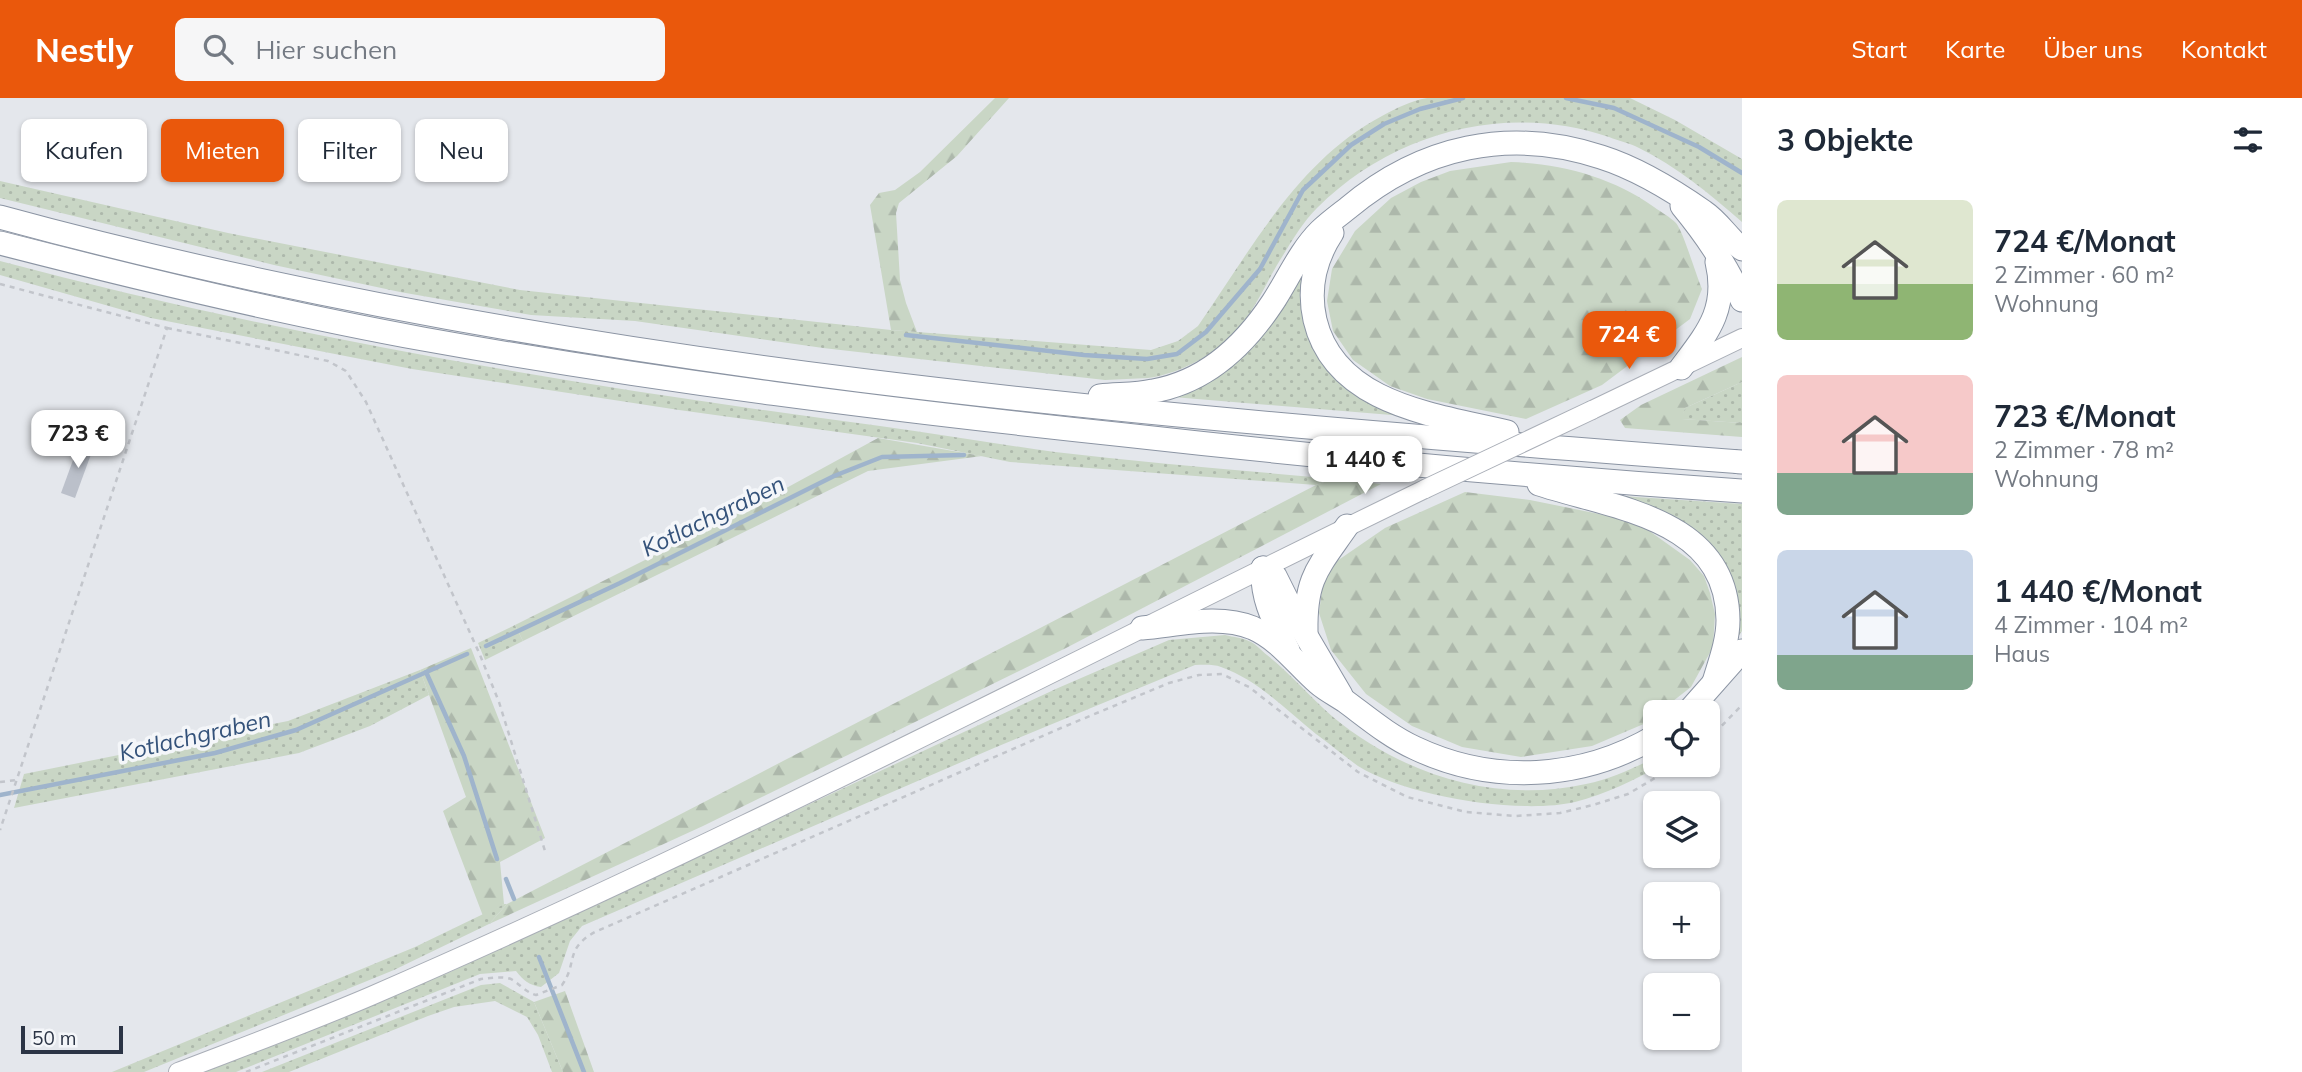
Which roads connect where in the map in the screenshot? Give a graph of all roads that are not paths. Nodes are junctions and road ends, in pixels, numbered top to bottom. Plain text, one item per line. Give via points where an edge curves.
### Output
1 (1669, 191) junction
2 (1348, 208) junction
3 (0, 217) edge
4 (0, 243) edge
5 (1714, 249) junction
6 (1741, 249) edge
7 (1742, 300) edge
8 (1742, 338) edge
9 (1681, 368) junction
10 (1048, 401) junction
11 (1574, 449) junction
12 (1742, 462) edge
13 (1503, 472) junction
14 (1742, 491) edge
15 (1347, 526) junction
16 (1263, 568) junction
17 (1142, 628) junction
18 (1307, 635) junction
19 (1742, 651) edge
20 (1292, 657) junction
21 (1714, 682) junction
22 (1698, 700) edge
23 (1345, 701) junction
24 (1643, 743) edge
25 (178, 1072) edge

1 - 2 highway via 1629,168 1583,151 1549,144 1499,143 1424,160 1379,183
1 - 5 highway
1 - 6 highway via 1706,213
2 - 10 highway via 1319,232 1250,333 1205,372 1152,392
2 - 11 highway via 1323,248 1313,286 1320,334 1343,369 1370,391 1405,407
3 - 10 highway via 262,281 498,327 790,371
4 - 13 highway via 261,307 423,339 740,391 1041,427
5 - 7 highway
5 - 9 highway via 1720,276 1719,306 1707,333
8 - 9 main road
9 - 15 main road, bridge
10 - 11 highway
11 - 12 highway
13 - 14 highway
13 - 21 highway via 1640,512 1692,542 1714,569 1727,606 1727,636
15 - 16 main road
15 - 18 highway via 1313,576 1306,610
16 - 17 main road
16 - 18 highway via 1275,576
16 - 20 highway via 1265,600
17 - 20 highway via 1240,623 1273,640
17 - 25 main road via 615,886 367,997
18 - 23 highway
19 - 21 highway
20 - 23 highway via 1319,684
21 - 22 highway
23 - 24 highway via 1414,748 1459,765 1495,772 1544,773 1592,764

